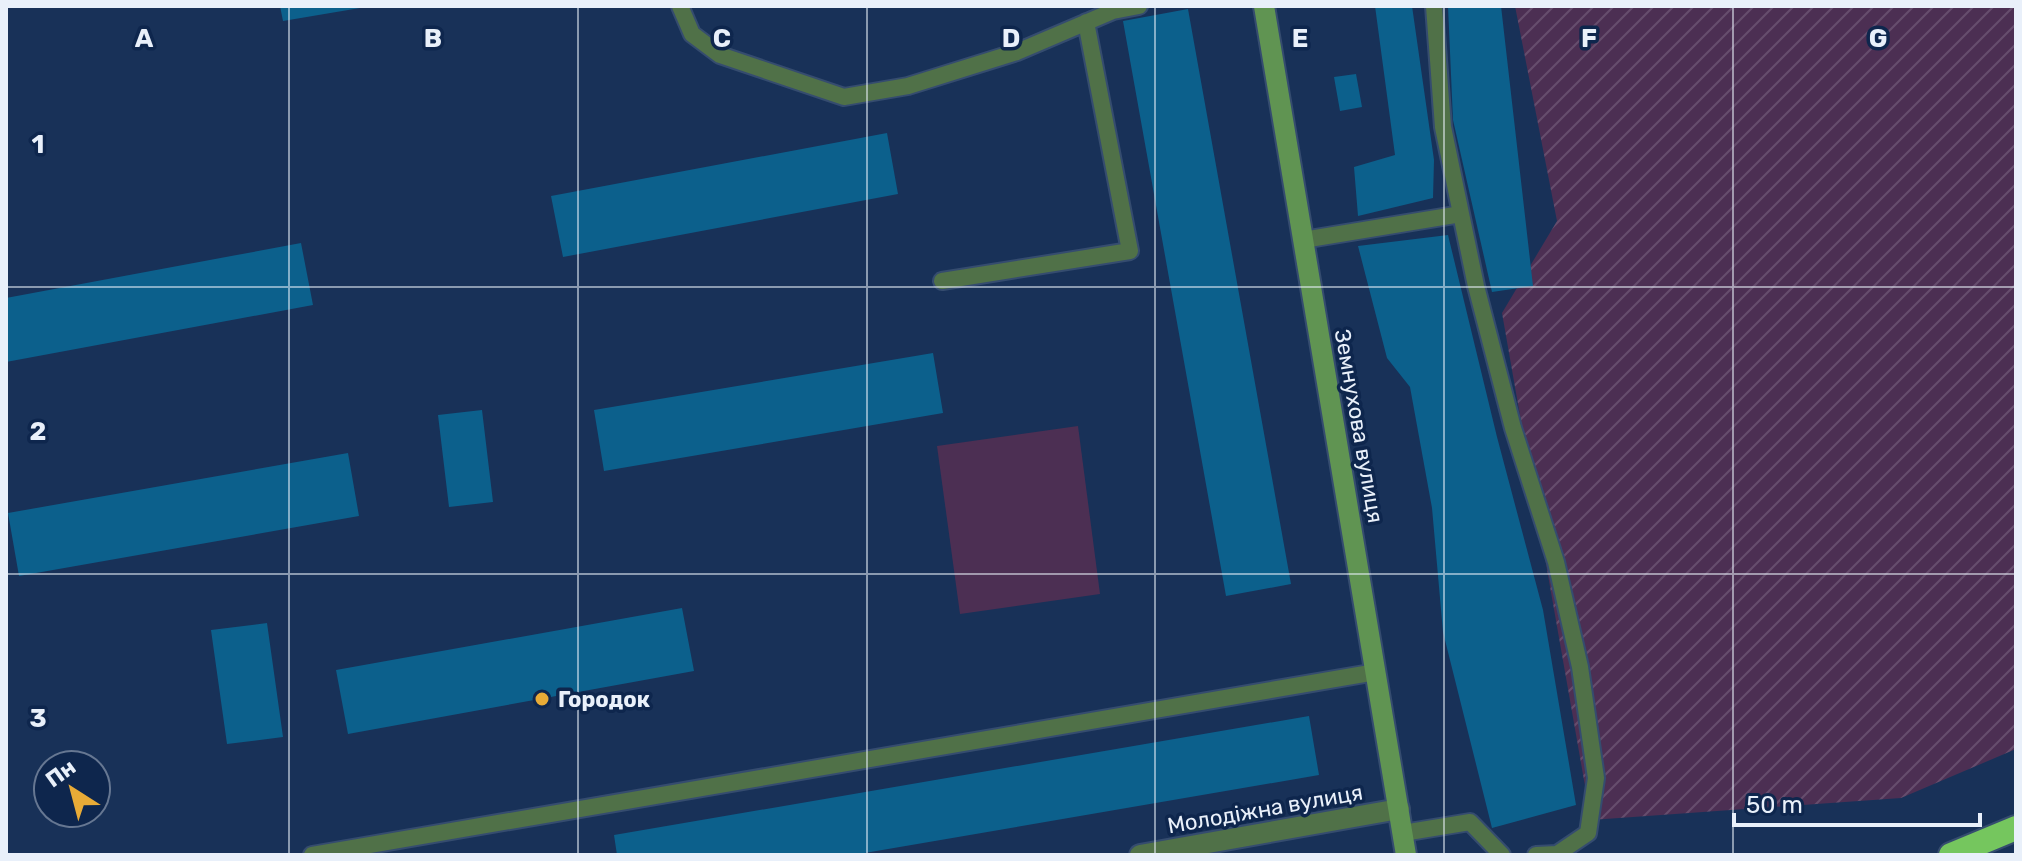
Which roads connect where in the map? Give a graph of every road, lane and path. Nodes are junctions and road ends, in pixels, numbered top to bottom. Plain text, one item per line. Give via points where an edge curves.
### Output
1 (680, 6) edge
2 (1139, 6) edge
3 (1264, 6) edge
4 (1434, 6) edge
5 (1086, 22) junction
6 (1461, 214) junction
7 (1303, 240) junction
8 (942, 281) dead end
9 (1376, 672) junction
10 (1399, 809) junction
11 (2016, 828) edge
12 (1403, 833) junction
13 (312, 855) edge
14 (1140, 855) edge
15 (1406, 855) edge
16 (1502, 855) edge
17 (1536, 855) edge
18 (1951, 855) edge

1 - 5 lane via 692,34 720,55 844,97 1017,52
2 - 5 lane
3 - 7 street, Земнухова вулиця
4 - 6 lane via 1443,127
5 - 8 lane via 1130,251
6 - 7 lane
6 - 17 lane via 1513,428 1556,562 1580,667 1596,778 1588,833 1557,854
7 - 9 street, Земнухова вулиця
9 - 10 street, Земнухова вулиця
9 - 13 lane
10 - 12 street, Земнухова вулиця
10 - 14 street, Молодіжна вулиця
11 - 18 highway
12 - 15 street, Земнухова вулиця
12 - 16 lane via 1470,822

